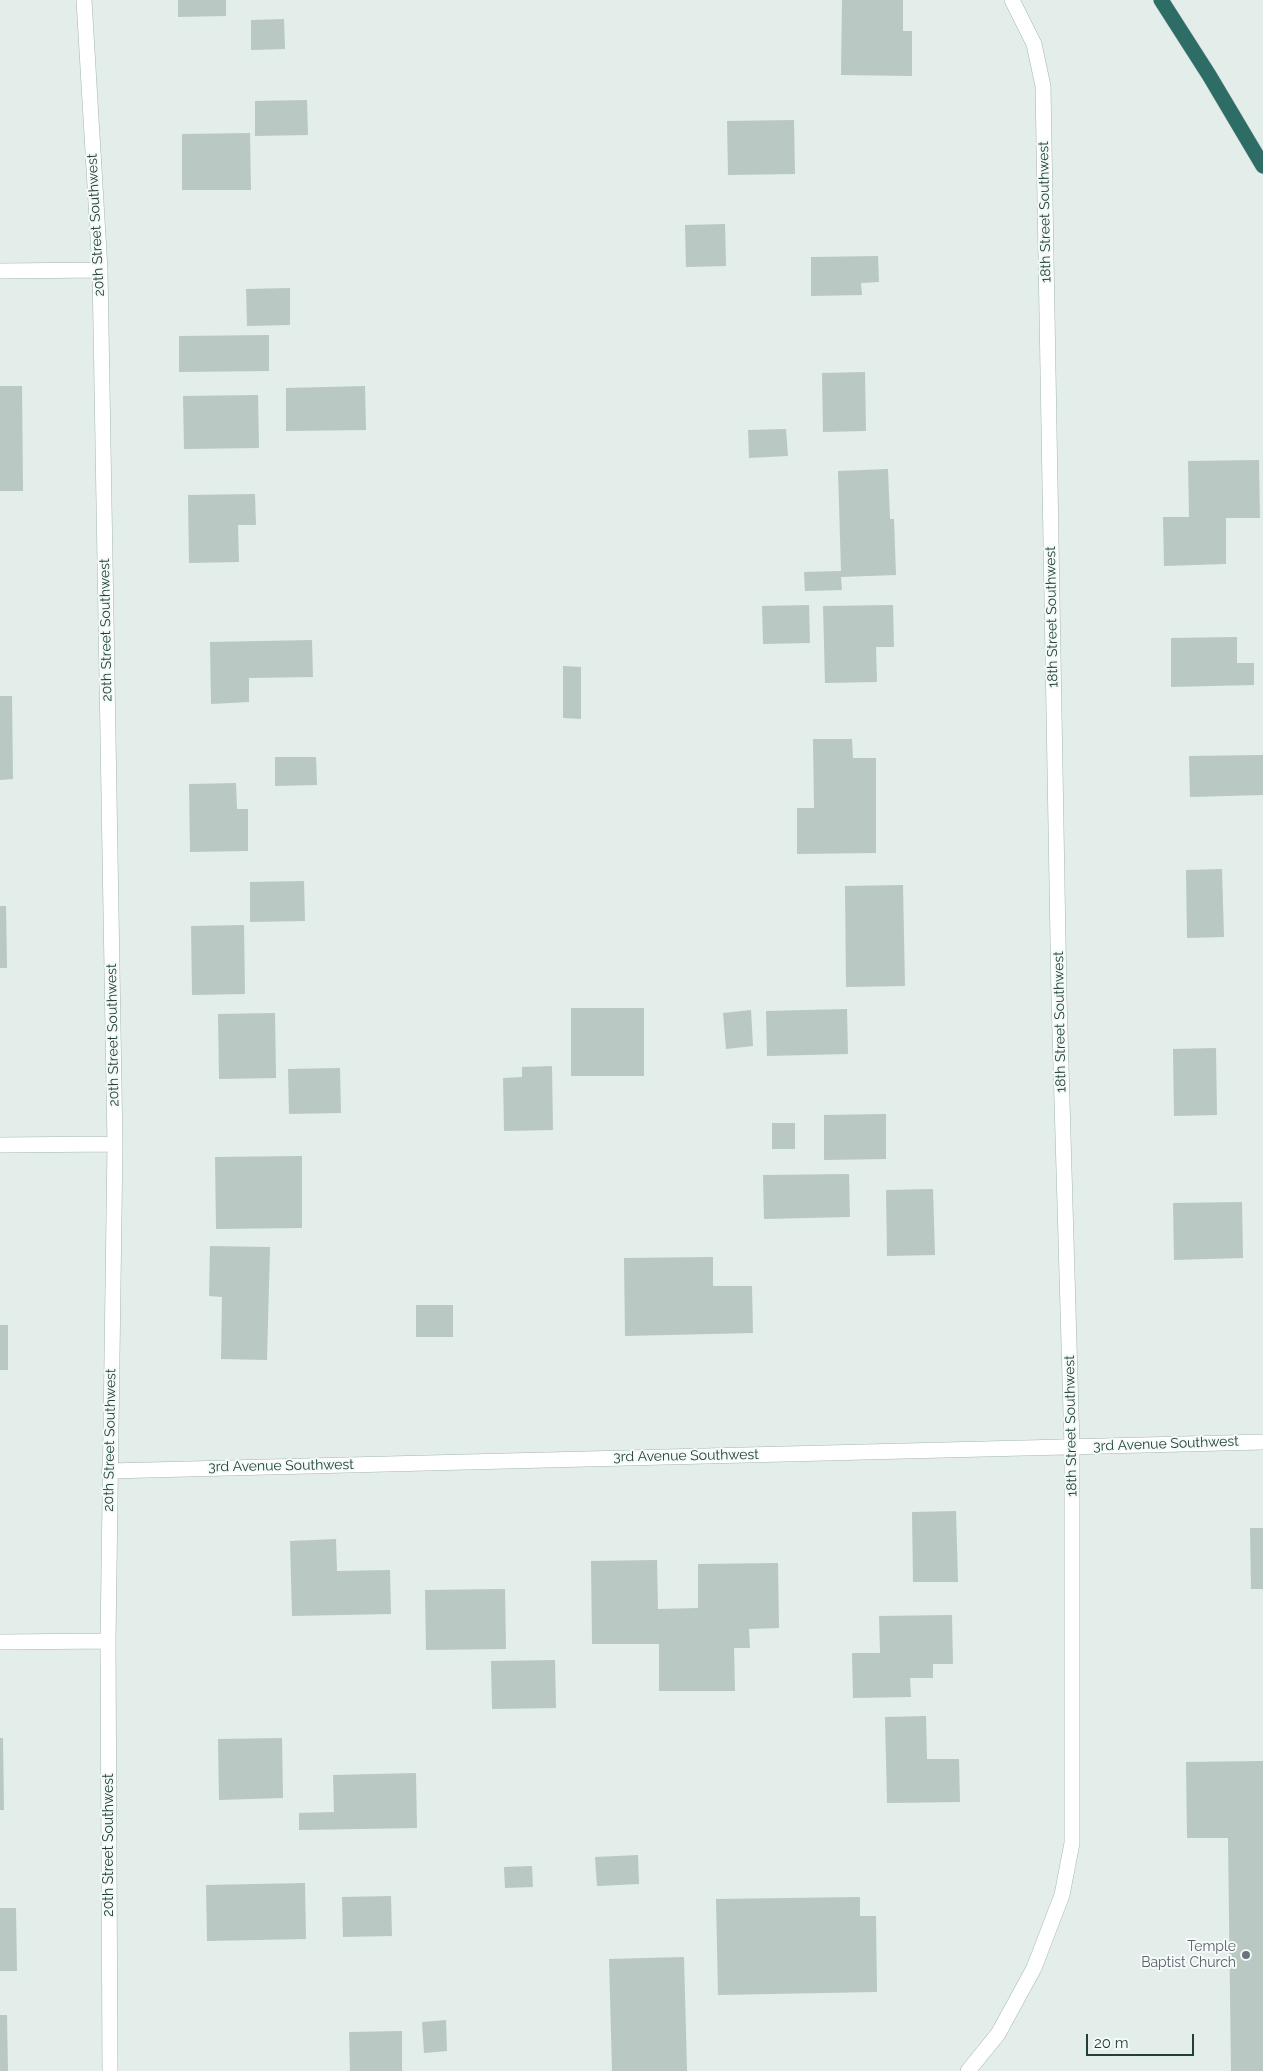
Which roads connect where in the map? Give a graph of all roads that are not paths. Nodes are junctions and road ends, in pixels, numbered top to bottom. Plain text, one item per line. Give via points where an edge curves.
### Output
1 (84, 0) edge
2 (1012, 0) edge
3 (1161, 0) edge
4 (1263, 166) edge
5 (100, 270) junction
6 (0, 271) edge
7 (115, 1144) junction
8 (0, 1145) edge
9 (1263, 1442) edge
10 (1072, 1447) junction
11 (109, 1471) junction
12 (108, 1641) junction
13 (0, 1642) edge
14 (110, 2071) edge
15 (968, 2071) edge

1 - 5 street, 20th Street Southwest
2 - 10 street, 18th Street Southwest via 1034,44 1043,86 1058,997
3 - 4 highway
5 - 6 street
5 - 7 street, 20th Street Southwest
7 - 8 street
7 - 11 street, 20th Street Southwest
9 - 10 street, 3rd Avenue Southwest
10 - 11 street, 3rd Avenue Southwest
10 - 15 street, 18th Street Southwest via 1072,1843 1062,1896 1034,1968 998,2034
11 - 12 street, 20th Street Southwest
12 - 13 street
12 - 14 street, 20th Street Southwest

